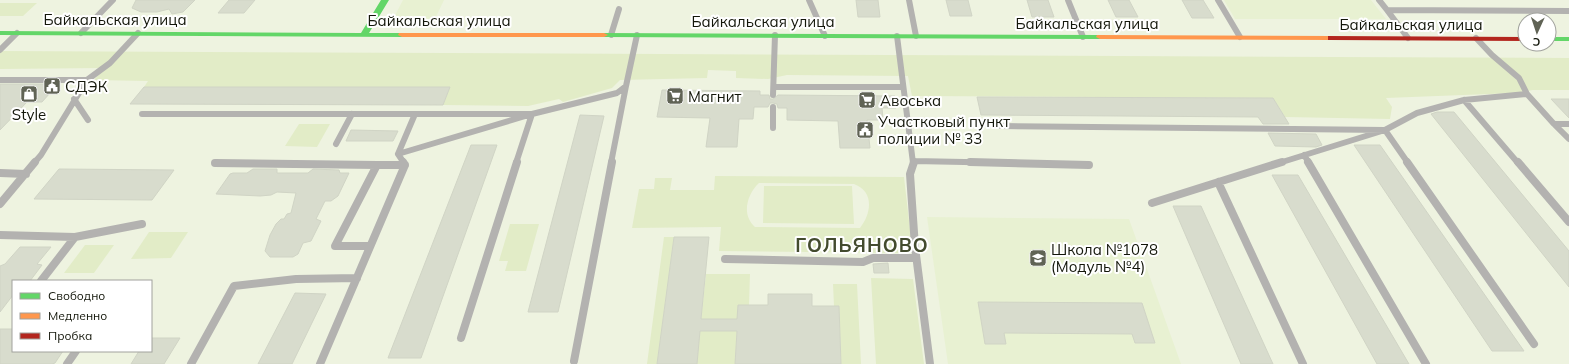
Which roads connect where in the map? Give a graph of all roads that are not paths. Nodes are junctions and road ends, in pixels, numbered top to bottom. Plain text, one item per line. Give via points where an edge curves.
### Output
1 (113, 0) edge
2 (387, 0) edge
3 (809, 0) edge
4 (909, 0) edge
5 (1068, 0) edge
6 (1218, 0) edge
7 (1378, 0) edge
8 (619, 9) dead end
9 (1387, 10) junction
10 (1569, 11) edge
11 (0, 33) edge
12 (17, 33) junction
13 (81, 33) junction
14 (138, 33) junction
15 (364, 34) junction
16 (611, 35) junction
17 (637, 35) junction
18 (775, 35) junction
19 (825, 36) junction
20 (897, 36) junction
21 (916, 36) junction
22 (1083, 37) junction
23 (1240, 37) junction
24 (1408, 38) junction
25 (1476, 38) junction
26 (1517, 39) edge
27 (1557, 39) edge
28 (1569, 39) edge
29 (0, 50) edge
30 (0, 80) edge
31 (87, 80) junction
32 (626, 86) junction
33 (774, 87) junction
34 (904, 87) junction
35 (1527, 94) junction
36 (773, 95) dead end
37 (74, 99) junction
38 (1464, 100) junction
39 (773, 108) dead end
40 (142, 114) dead end
41 (352, 114) junction
42 (415, 114) junction
43 (532, 114) junction
44 (88, 120) dead end
45 (1554, 124) junction
46 (1569, 124) edge
47 (1001, 126) dead end
48 (773, 128) dead end
49 (1385, 130) junction
50 (1569, 139) edge
51 (336, 144) dead end
52 (398, 154) junction
53 (1304, 155) junction
54 (914, 162) junction
55 (215, 164) dead end
56 (377, 165) junction
57 (405, 165) junction
58 (1089, 165) dead end
59 (0, 174) edge
60 (26, 174) junction
61 (1218, 182) junction
62 (1152, 203) dead end
63 (0, 204) edge
64 (1569, 222) edge
65 (142, 224) dead end
66 (0, 235) edge
67 (75, 237) junction
68 (370, 246) junction
69 (916, 258) junction
70 (725, 259) dead end
71 (357, 278) junction
72 (41, 280) edge
73 (461, 338) dead end
74 (1534, 344) dead end
75 (75, 352) edge
76 (574, 361) dead end
77 (67, 364) edge
78 (191, 364) edge
79 (320, 364) edge
80 (930, 364) edge
81 (1303, 364) edge
82 (1426, 364) edge

1 - 13 lane
2 - 15 street
3 - 19 lane
4 - 21 lane
5 - 22 lane
6 - 23 lane
7 - 9 lane
8 - 16 lane
9 - 10 lane
9 - 24 lane
11 - 12 street, Байкальская улица
12 - 13 street, Байкальская улица
12 - 29 lane
13 - 14 street, Байкальская улица
14 - 15 street, Байкальская улица
14 - 31 lane via 110,63
15 - 16 street, Байкальская улица
16 - 17 street, Байкальская улица
17 - 18 street, Байкальская улица
17 - 32 lane
18 - 19 street, Байкальская улица
18 - 33 lane
19 - 20 street, Байкальская улица
20 - 21 street, Байкальская улица
20 - 34 lane
21 - 22 street, Байкальская улица
22 - 23 street, Байкальская улица
23 - 24 street, Байкальская улица
24 - 25 street, Байкальская улица
25 - 26 street, Байкальская улица
25 - 35 lane via 1519,78
27 - 28 street
30 - 31 lane
31 - 37 lane
32 - 43 lane via 616,93
32 - 76 lane
33 - 34 lane
33 - 36 lane
34 - 54 lane
35 - 38 lane
35 - 45 lane
37 - 44 lane
37 - 60 lane via 42,155
38 - 49 lane via 1418,113
38 - 64 lane
39 - 48 lane
40 - 41 lane
41 - 42 lane
41 - 51 lane
42 - 43 lane
42 - 52 lane
43 - 52 lane
43 - 73 lane
45 - 46 lane
45 - 50 lane
47 - 49 lane
49 - 53 lane
49 - 74 lane
52 - 57 lane
53 - 61 lane
53 - 82 lane
54 - 58 lane
54 - 69 lane via 910,174
55 - 56 lane
56 - 57 lane
56 - 68 lane via 335,246
57 - 68 lane
59 - 60 lane
60 - 63 lane
61 - 62 lane
61 - 81 lane
65 - 67 lane
66 - 67 lane
67 - 72 lane
68 - 71 lane
69 - 70 lane via 873,258 863,262
69 - 80 lane
71 - 78 lane via 296,279 234,286
71 - 79 lane
75 - 77 lane

